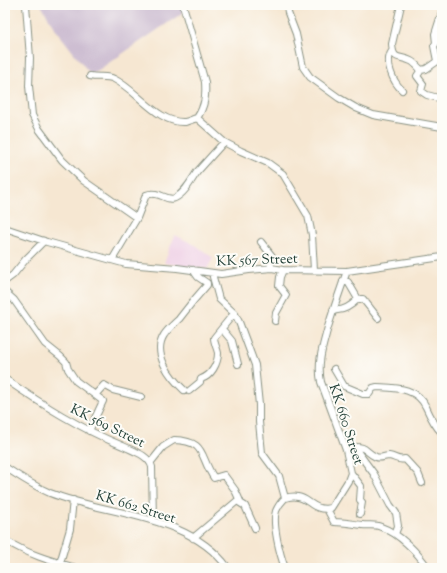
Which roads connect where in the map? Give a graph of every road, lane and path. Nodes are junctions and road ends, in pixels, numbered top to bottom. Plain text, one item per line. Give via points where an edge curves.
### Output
1 (26, 5) edge
2 (184, 5) edge
3 (287, 5) edge
4 (401, 5) edge
5 (442, 12) edge
6 (392, 51) junction
7 (440, 60) edge
8 (421, 70) junction
9 (90, 76) dead end
10 (402, 90) dead end
11 (442, 99) edge
12 (197, 118) junction
13 (442, 127) edge
14 (224, 142) junction
15 (136, 218) junction
16 (5, 228) edge
17 (44, 241) junction
18 (261, 242) dead end
19 (442, 257) edge
20 (112, 260) junction
21 (272, 268) junction
22 (193, 270) junction
23 (283, 270) junction
24 (314, 270) junction
25 (347, 271) junction
26 (213, 273) junction
27 (5, 281) edge
28 (343, 281) junction
29 (5, 292) edge
30 (358, 299) junction
31 (333, 310) junction
32 (234, 314) junction
33 (378, 318) dead end
34 (275, 321) dead end
35 (222, 329) junction
36 (238, 364) dead end
37 (334, 369) dead end
38 (5, 379) edge
39 (95, 395) junction
40 (141, 397) dead end
41 (89, 431) junction
42 (442, 433) edge
43 (354, 447) junction
44 (346, 450) junction
45 (151, 462) junction
46 (5, 467) edge
47 (351, 473) junction
48 (422, 483) dead end
49 (285, 498) junction
50 (73, 500) junction
51 (240, 501) junction
52 (327, 509) junction
53 (360, 514) dead end
54 (153, 520) junction
55 (255, 528) dead end
56 (395, 534) junction
57 (193, 538) junction
58 (5, 540) edge
59 (60, 563) junction
60 (76, 568) edge
61 (228, 568) edge
62 (285, 568) edge
63 (428, 568) edge

1 - 15 street via 30,100 32,115 39,129 62,160 84,181
2 - 12 street via 205,82 205,103
3 - 13 street via 303,67 310,77 339,98 373,115
4 - 6 street
5 - 7 street via 434,46
6 - 8 street via 395,56 413,62
6 - 10 street via 389,56 390,70
7 - 8 street
8 - 11 street via 417,76 422,84 422,91
9 - 12 street via 113,78 167,118 186,122
12 - 14 street
14 - 15 street via 175,198 170,199 158,193 146,195
14 - 24 street via 268,163 283,174 308,216
15 - 20 street
16 - 17 street, KK 567 Street
17 - 20 street, KK 567 Street
17 - 27 street
18 - 21 street via 272,256
19 - 25 street, KK 567 Street
20 - 22 street, KK 567 Street via 126,264
21 - 23 street, KK 567 Street
21 - 26 street, KK 567 Street
22 - 26 street, KK 567 Street
22 - 35 street via 207,285 164,336 160,348 164,365 186,391 209,375 214,367 218,352 214,338
23 - 24 street, KK 567 Street
23 - 34 street via 279,286 286,295 276,313
24 - 25 street, KK 567 Street
25 - 28 street, KK 660 Street
26 - 32 street via 219,298
28 - 30 street via 348,282
28 - 31 street, KK 660 Street
29 - 39 street via 14,300 45,344 66,362 76,381
30 - 31 street via 351,306
30 - 33 street via 363,299
31 - 44 street, KK 660 Street via 320,358 319,374
32 - 35 street
32 - 49 street via 255,365 262,453 279,476
35 - 36 street via 232,341
37 - 42 street via 344,386 363,394 369,394 377,387 413,392 421,398
38 - 41 street, KK 569 Street
39 - 40 street via 104,385
39 - 41 street via 103,401
41 - 45 street, KK 569 Street via 141,454
43 - 44 street
43 - 48 street via 362,447 381,458 388,456 398,460 405,459 418,473
43 - 56 street via 374,474 396,513 398,526
44 - 47 street, KK 660 Street
45 - 51 street via 163,447 174,440 192,442 201,450 214,478 224,475 236,490
45 - 54 street, KK 569 Street
46 - 50 street, KK 662 Street via 50,493
47 - 52 street, KK 660 Street via 331,508
47 - 53 street via 361,486
49 - 52 street via 298,497 312,505
49 - 62 street via 278,506 275,518
50 - 54 street, KK 662 Street
50 - 59 street, KK 662 Street via 70,529
51 - 55 street
51 - 57 street
52 - 56 street via 334,522 373,525
54 - 57 street, KK 662 Street
56 - 63 street via 419,554
57 - 61 street, KK 662 Street
58 - 59 street via 36,556
59 - 60 street

